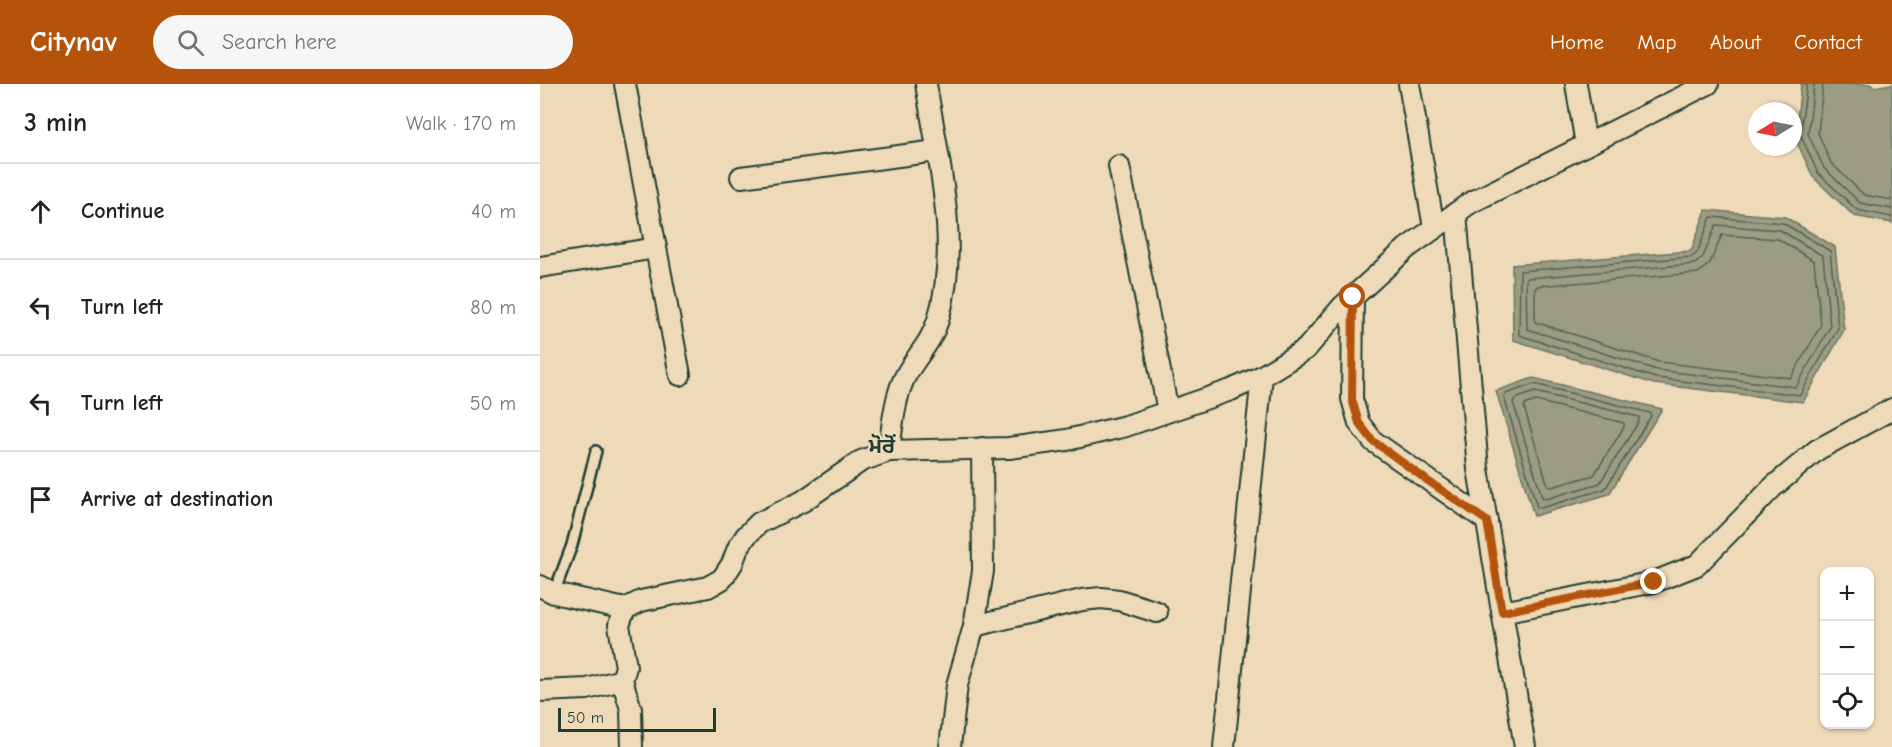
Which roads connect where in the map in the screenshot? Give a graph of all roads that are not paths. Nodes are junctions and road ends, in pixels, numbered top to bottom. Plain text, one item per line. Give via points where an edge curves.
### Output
1 (625, 84) edge
2 (926, 84) edge
3 (1409, 84) edge
4 (1576, 84) edge
5 (1708, 84) edge
6 (1586, 145) junction
7 (936, 150) junction
8 (1119, 166) dead end
9 (741, 177) dead end
10 (1456, 213) junction
11 (1434, 228) junction
12 (656, 249) junction
13 (540, 267) edge
14 (1353, 297) junction
15 (680, 375) dead end
16 (1262, 376) junction
17 (1892, 409) edge
18 (1168, 411) junction
19 (982, 448) junction
20 (596, 451) dead end
21 (889, 451) junction
22 (1487, 521) junction
23 (547, 589) edge
24 (625, 609) junction
25 (1157, 612) dead end
26 (1502, 612) junction
27 (974, 626) junction
28 (622, 680) junction
29 (540, 691) edge
30 (632, 747) edge
31 (950, 747) edge
32 (1224, 747) edge
33 (1525, 747) edge

1 - 12 street
2 - 7 street
3 - 11 street
4 - 6 street
5 - 6 street
6 - 10 street
7 - 9 street
7 - 21 street via 948,223 946,278 928,345 905,376
8 - 18 street
10 - 11 street
10 - 22 street via 1478,469
11 - 14 street
12 - 13 street
12 - 15 street
14 - 16 street via 1306,349
14 - 22 street via 1352,399 1359,423 1373,441
16 - 18 street
16 - 32 street
17 - 26 street via 1817,450 1773,487 1697,565 1654,582
18 - 19 street via 1067,440
19 - 21 street
19 - 27 street via 983,571
20 - 23 lane via 572,545
21 - 24 street via 861,461 803,501 759,524 746,536 722,579 708,587 641,601
22 - 26 street
23 - 24 street
24 - 28 street via 619,625 626,667
25 - 27 street via 1119,600 1092,599
26 - 33 street
27 - 31 street via 957,685
28 - 29 street via 588,689
28 - 30 street via 631,709

